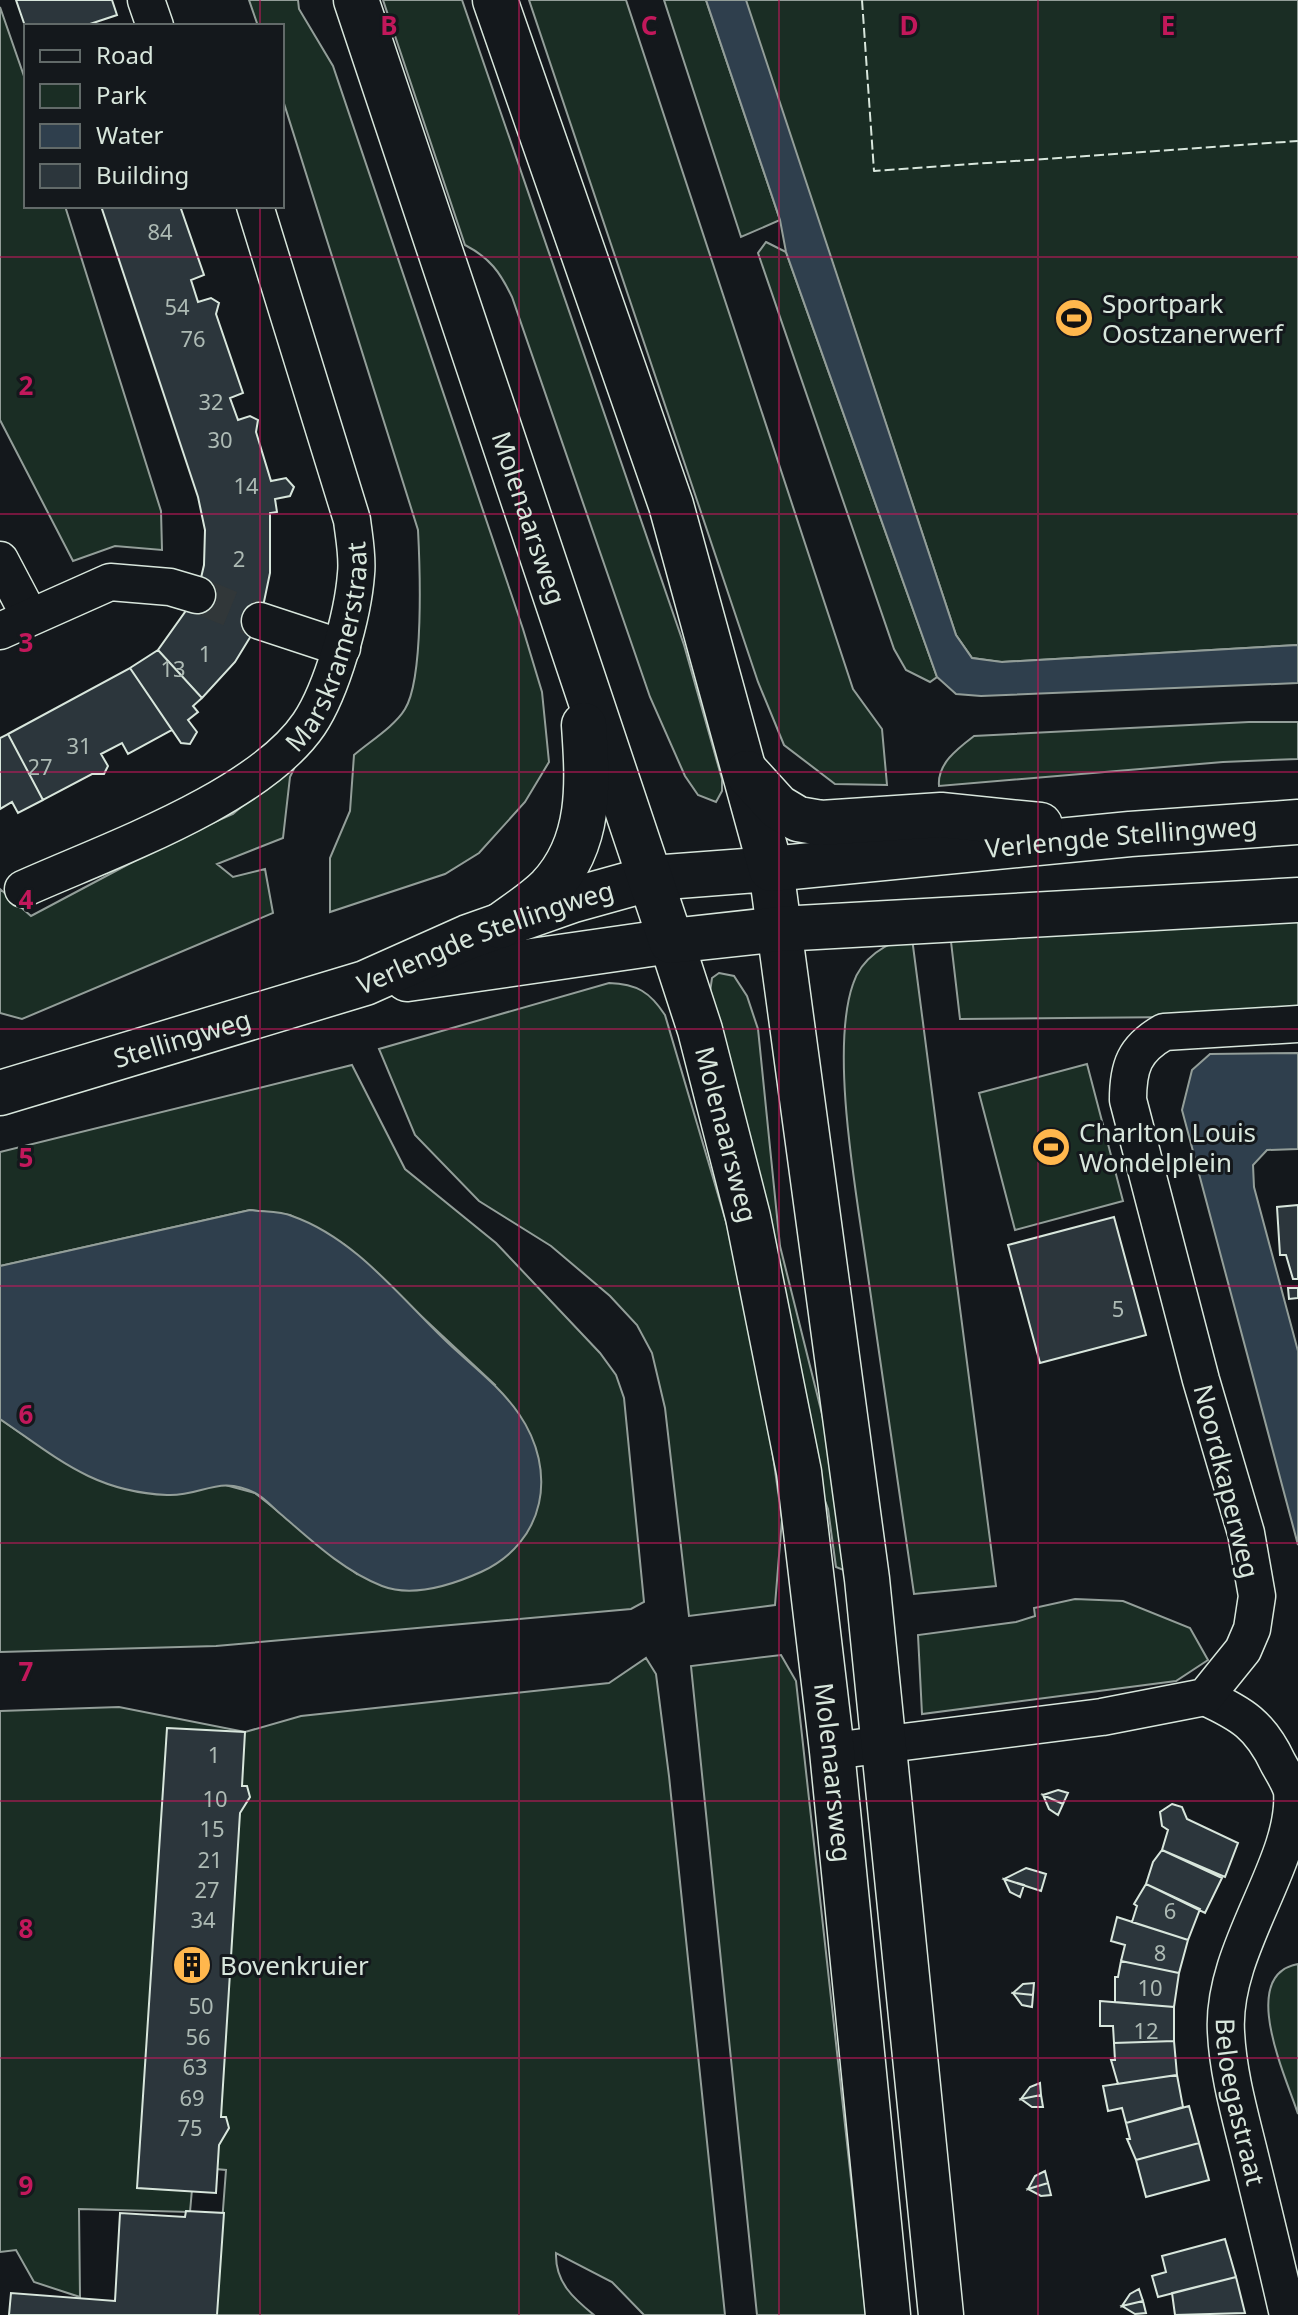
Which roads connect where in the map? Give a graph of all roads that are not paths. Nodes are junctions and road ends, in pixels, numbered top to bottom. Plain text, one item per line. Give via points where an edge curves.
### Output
1 (146, 0) edge
2 (356, 0) edge
3 (495, 0) edge
4 (154, 24) edge
5 (256, 208) edge
6 (0, 560) edge
7 (197, 595) tunnel mouth
8 (260, 621) tunnel mouth
9 (14, 623) edge
10 (342, 648) junction
11 (581, 667) junction
12 (747, 773) junction
13 (1298, 822) edge
14 (1130, 834) junction
15 (771, 869) junction
16 (652, 878) junction
17 (23, 889) dead end
18 (1298, 900) edge
19 (500, 926) junction
20 (780, 929) junction
21 (671, 941) junction
22 (365, 983) junction
23 (1298, 1024) edge
24 (3, 1087) edge
25 (1205, 1697) junction
26 (885, 1745) junction
27 (832, 1751) junction
28 (888, 2315) edge
29 (941, 2315) edge
30 (1288, 2315) edge

1 - 4 street
2 - 11 street, Molenaarsweg
3 - 12 street, Molenaarsweg via 671,505
5 - 10 street, Marskramerstraat via 352,520 356,573
6 - 9 street
7 - 9 street via 110,582
8 - 10 street
10 - 17 street, Marskramerstraat via 309,724 261,772 212,803
11 - 16 street, Molenaarsweg
11 - 19 street via 585,819 549,888
12 - 14 street via 778,807 798,819 821,823 941,815
12 - 15 street, Molenaarsweg
13 - 14 street, Verlengde Stellingweg
14 - 15 street, Verlengde Stellingweg
15 - 16 street, Verlengde Stellingweg
15 - 20 street, Molenaarsweg
16 - 19 street, Verlengde Stellingweg
16 - 21 street, Molenaarsweg
18 - 20 street, Verlengde Stellingweg
19 - 22 street, Verlengde Stellingweg
20 - 21 street, Verlengde Stellingweg
20 - 26 street, Molenaarsweg
21 - 22 street, Verlengde Stellingweg
21 - 27 street, Molenaarsweg via 700,1030 784,1384
22 - 24 street, Stellingweg
23 - 25 street, Noordkaperweg via 1164,1032 1133,1058 1128,1077 1128,1100 1246,1533 1257,1596 1243,1650
25 - 26 street via 1102,1717
25 - 30 street, Beloegastraat via 1242,1714 1267,1740 1292,1791 1294,1829 1228,1991 1225,2029 1231,2078
26 - 27 street
26 - 29 street, Molenaarsweg
27 - 28 street, Molenaarsweg

